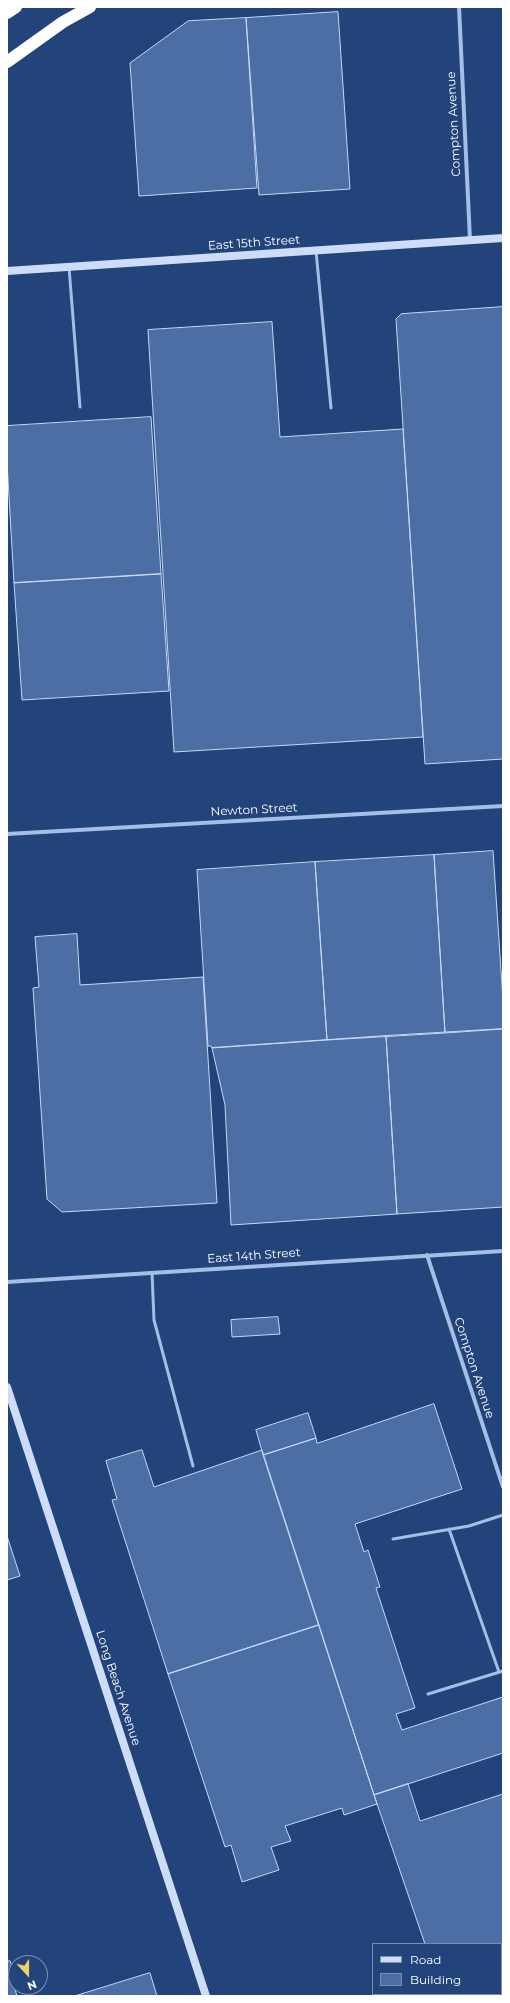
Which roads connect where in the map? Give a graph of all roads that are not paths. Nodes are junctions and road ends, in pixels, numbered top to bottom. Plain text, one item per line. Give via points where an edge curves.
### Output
1 (16, 7) edge
2 (90, 7) edge
3 (458, 7) edge
4 (7, 13) edge
5 (7, 62) edge
6 (503, 238) edge
7 (470, 240) junction
8 (316, 251) junction
9 (69, 267) junction
10 (7, 271) edge
11 (80, 407) dead end
12 (331, 408) dead end
13 (503, 806) edge
14 (7, 834) edge
15 (503, 1251) edge
16 (427, 1255) junction
17 (152, 1273) junction
18 (7, 1282) edge
19 (7, 1387) edge
20 (193, 1466) dead end
21 (503, 1487) edge
22 (503, 1515) edge
23 (449, 1529) junction
24 (393, 1539) dead end
25 (503, 1671) edge
26 (499, 1672) junction
27 (428, 1694) dead end
28 (206, 1996) edge

1 - 4 highway
2 - 5 highway via 63,22
3 - 7 street, Compton Avenue
6 - 7 street, East 15th Street
7 - 8 street, East 15th Street
8 - 9 street, East 15th Street
8 - 12 lane
9 - 10 street, East 15th Street
9 - 11 lane
13 - 14 street, Newton Street
15 - 16 street, East 14th Street
16 - 17 street, East 14th Street
16 - 21 street, Compton Avenue
17 - 18 street, East 14th Street
17 - 20 lane via 154,1320
19 - 28 street, Long Beach Avenue
22 - 23 lane via 469,1526
23 - 24 lane
23 - 26 lane
25 - 26 lane
26 - 27 lane

